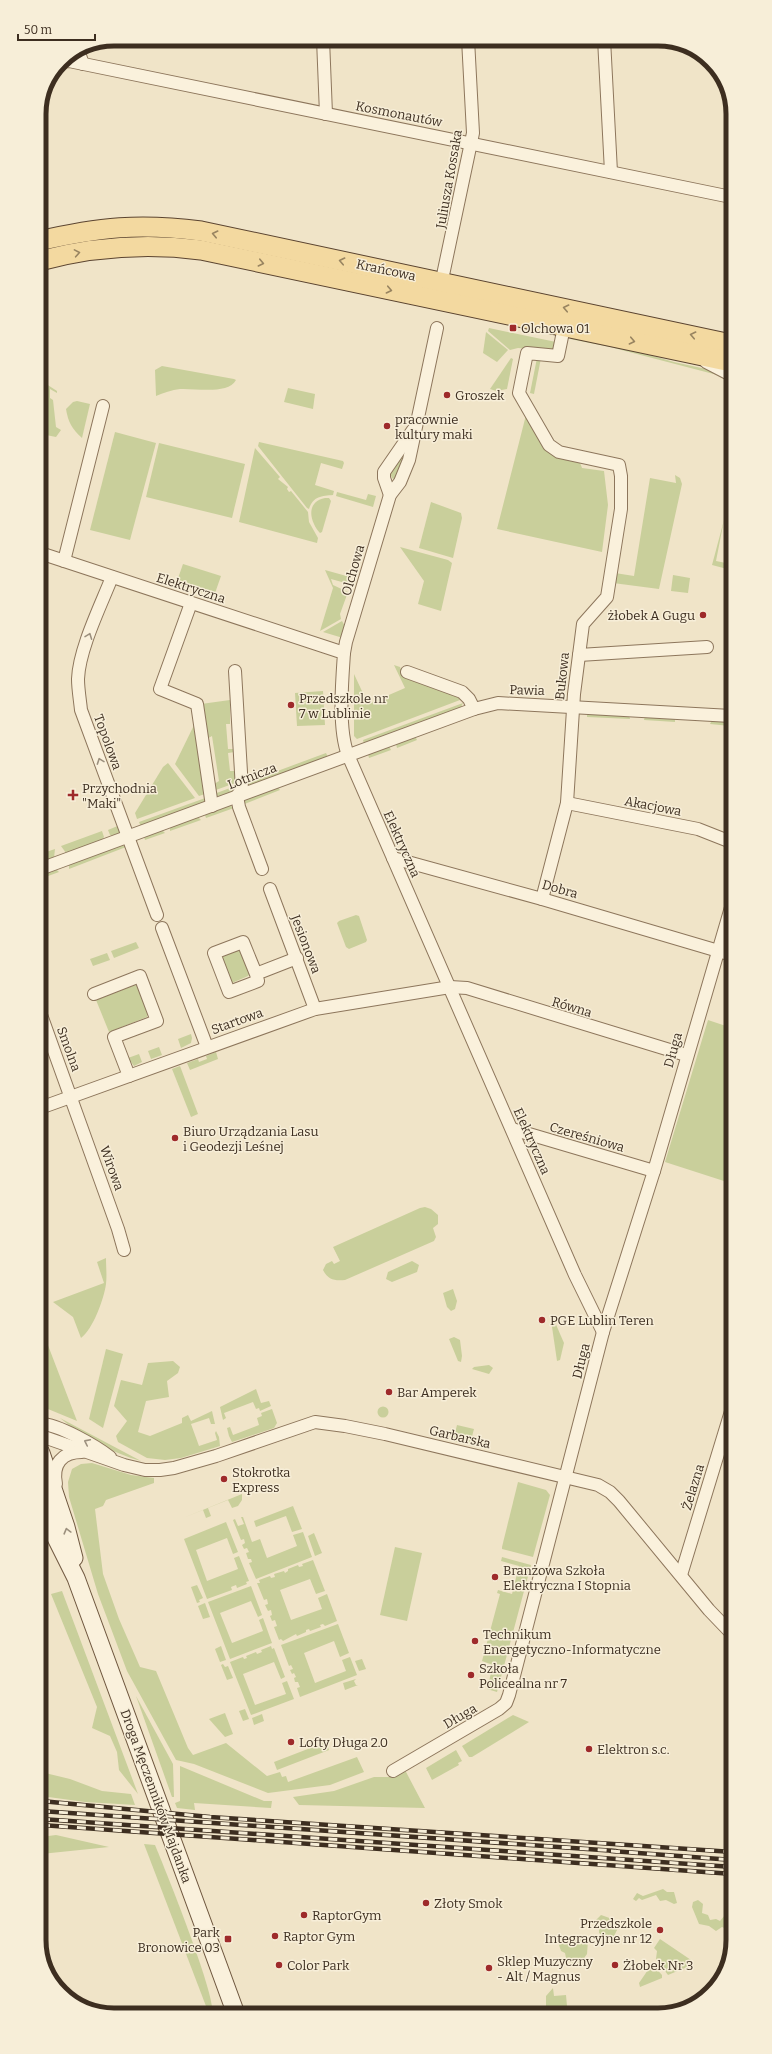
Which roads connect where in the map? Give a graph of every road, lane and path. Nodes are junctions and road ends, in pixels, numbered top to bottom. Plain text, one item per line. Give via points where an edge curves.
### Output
1 (323, 46) edge
2 (468, 46) edge
3 (604, 46) edge
4 (80, 55) edge
5 (69, 63) edge
6 (82, 64) junction
7 (326, 114) junction
8 (472, 143) junction
9 (611, 172) junction
10 (726, 196) edge
11 (46, 240) edge
12 (46, 260) edge
13 (443, 275) dead end
14 (564, 327) junction
15 (438, 328) dead end
16 (726, 343) edge
17 (693, 354) junction
18 (726, 361) edge
19 (726, 372) edge
20 (103, 406) dead end
21 (416, 426) junction
22 (390, 495) junction
23 (46, 555) edge
24 (64, 561) junction
25 (112, 576) junction
26 (191, 603) junction
27 (707, 647) dead end
28 (344, 653) junction
29 (579, 655) junction
30 (235, 671) dead end
31 (407, 672) dead end
32 (573, 706) junction
33 (474, 709) junction
34 (726, 716) edge
35 (348, 755) junction
36 (237, 796) junction
37 (567, 803) junction
38 (212, 806) junction
39 (128, 837) junction
40 (726, 840) edge
41 (393, 858) junction
42 (46, 867) edge
43 (262, 870) dead end
44 (270, 889) dead end
45 (542, 898) junction
46 (157, 915) dead end
47 (726, 924) edge
48 (162, 928) dead end
49 (718, 951) junction
50 (726, 953) edge
51 (297, 958) junction
52 (256, 974) dead end
53 (450, 987) junction
54 (94, 994) dead end
55 (315, 1009) junction
56 (46, 1028) edge
57 (207, 1047) junction
58 (686, 1055) junction
59 (129, 1076) junction
60 (71, 1096) junction
61 (46, 1106) edge
62 (512, 1129) junction
63 (654, 1171) junction
64 (124, 1250) dead end
65 (603, 1332) junction
66 (46, 1425) edge
67 (726, 1428) edge
68 (46, 1438) edge
69 (83, 1452) junction
70 (119, 1464) junction
71 (46, 1468) edge
72 (566, 1476) junction
73 (61, 1512) junction
74 (46, 1513) edge
75 (681, 1575) junction
76 (76, 1578) junction
77 (726, 1628) edge
78 (393, 1771) dead end
79 (228, 1991) junction
80 (224, 2008) edge
81 (234, 2008) edge

1 - 7 street
2 - 8 street, Juliusza Kossaka
3 - 9 street
4 - 6 street
5 - 6 street, Kosmonautów
6 - 7 street, Kosmonautów
7 - 8 street, Kosmonautów
8 - 9 street, Kosmonautów
8 - 13 street, Juliusza Kossaka
9 - 10 street, Kosmonautów
16 -> 11 main road, Krańcowa via 201,231 158,226 126,226
12 -> 14 main road, Krańcowa via 129,246 184,248 233,256
14 -> 17 main road, Krańcowa
14 - 29 street, Bukowa via 558,356 527,353 519,393 549,445 559,452 619,465 622,476 621,509 607,598 583,624
15 - 21 street, Olchowa
17 - 18 main road, Krańcowa
17 - 19 street, Krańcowa
20 - 24 street
21 - 22 street, Olchowa via 409,460 400,482
21 - 22 street, Olchowa via 384,472
22 - 28 street, Olchowa
23 - 24 street, Elektryczna
24 - 25 street, Elektryczna
25 - 26 street, Elektryczna
39 -> 25 street, Topolowa via 81,710 79,690 81,659
26 - 28 street, Elektryczna
26 - 38 street via 160,689 197,704
27 - 29 street
28 - 35 street, Elektryczna via 343,732
29 - 32 street, Bukowa
30 - 36 street via 242,789
31 - 33 street via 462,692
32 - 33 street, Pawia via 498,702
32 - 34 street, Pawia
32 - 37 street, Bukowa
33 - 35 street, Lotnicza
35 - 36 street, Lotnicza
35 - 41 street, Elektryczna
36 - 38 street, Lotnicza
36 - 43 street
37 - 40 street, Akacjowa via 698,829
37 - 45 street, Bukowa
38 - 39 street, Lotnicza
39 - 42 street, Lotnicza
39 - 46 street, Topolowa
41 - 45 street, Dobra
41 - 53 street, Elektryczna
44 - 51 street, Jesionowa
45 - 49 street, Dobra
47 - 49 street, Długa
48 - 57 street
49 - 50 street, Dobra
49 - 58 street, Długa
51 - 52 street
51 - 55 street, Jesionowa
53 - 55 street, Startowa
53 - 58 street, Równa via 467,988
53 - 62 street, Elektryczna
54 - 59 street via 140,976 157,1021 114,1038
55 - 57 street, Startowa
56 - 60 street, Smolna
57 - 59 street, Startowa
58 - 63 street, Długa
59 - 60 street, Startowa
60 - 61 street, Startowa
60 - 64 street, Wirowa
62 - 63 street, Czereśniowa
62 - 65 street, Elektryczna via 575,1275
63 - 65 street, Długa
65 - 72 street, Długa
70 -> 66 street, Garbarska via 97,1447
67 - 75 street, Żelazna
68 - 69 street, Garbarska
69 - 70 street, Garbarska
69 - 73 street via 65,1456 54,1471
70 - 72 street, Garbarska via 144,1470 174,1468 315,1422 385,1434
71 - 73 street, Droga Męczenników Majdanka
72 - 75 street, Garbarska via 598,1485 610,1492
72 - 78 street, Długa via 506,1702 499,1709
76 -> 73 street, Droga Męczenników Majdanka via 73,1554
74 - 76 street, Droga Męczenników Majdanka
75 - 77 street, Garbarska
76 - 79 street, Droga Męczenników Majdanka
79 - 80 street
79 - 81 street, Droga Męczenników Majdanka

